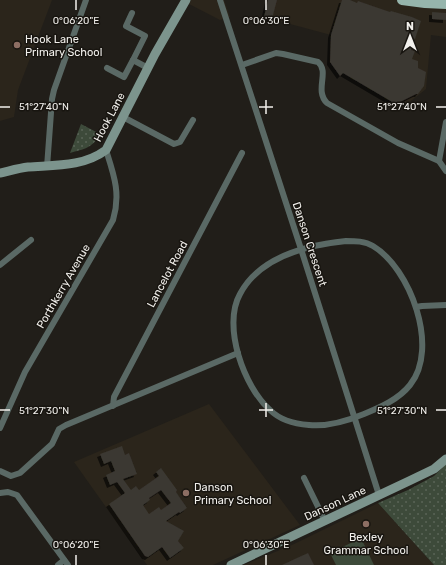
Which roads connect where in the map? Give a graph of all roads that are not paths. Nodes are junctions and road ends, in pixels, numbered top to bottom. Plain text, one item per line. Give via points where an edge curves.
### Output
1 (86, 0) edge
2 (186, 0) edge
3 (220, 0) edge
4 (402, 0) edge
5 (446, 4) edge
6 (132, 13) dead end
7 (133, 60) junction
8 (242, 65) junction
9 (107, 68) dead end
10 (148, 68) junction
11 (123, 117) junction
12 (193, 120) dead end
13 (446, 122) edge
14 (106, 150) junction
15 (242, 153) dead end
16 (439, 161) junction
17 (47, 167) junction
18 (446, 172) edge
19 (0, 174) edge
20 (31, 240) dead end
21 (302, 249) junction
22 (0, 265) edge
23 (446, 305) edge
24 (416, 307) junction
25 (238, 353) junction
26 (113, 406) junction
27 (355, 418) junction
28 (0, 428) edge
29 (446, 459) edge
30 (0, 470) edge
31 (304, 478) dead end
32 (0, 493) edge
33 (379, 495) junction
34 (325, 521) junction
35 (66, 562) edge
36 (58, 565) edge
37 (231, 565) edge

1 - 17 street via 54,90
2 - 10 street, Hook Lane
3 - 8 street, Danson Crescent
4 - 5 main road
6 - 7 street via 126,26 145,36
7 - 9 street via 124,77
7 - 10 street
8 - 16 street via 276,53 318,62 323,69 321,90 327,103 398,143
8 - 21 street, Danson Crescent
10 - 11 street, Hook Lane
11 - 12 street via 174,144 180,142
11 - 14 street, Hook Lane
13 - 16 street
14 - 17 street, Hook Lane via 86,160
14 - 28 street, Porthkerry Avenue via 117,188 113,220 25,372
15 - 26 street, Lancelot Road via 114,397
16 - 18 street
17 - 19 street, Hook Lane via 26,167
20 - 22 street
21 - 24 street via 346,241 372,245 399,271
21 - 25 street via 261,268 239,294 234,326
21 - 27 street, Danson Crescent
23 - 24 street
24 - 27 street via 422,347 419,366 411,384 392,400
25 - 26 street
25 - 27 street via 247,380 270,411 279,417 309,425 324,425
26 - 30 street via 62,427 52,444 20,473 11,476
27 - 33 street, Danson Crescent
29 - 33 street, Danson Lane via 434,469
31 - 34 street
32 - 35 street via 17,495
33 - 34 street, Danson Lane
34 - 37 street, Danson Lane
35 - 36 street

